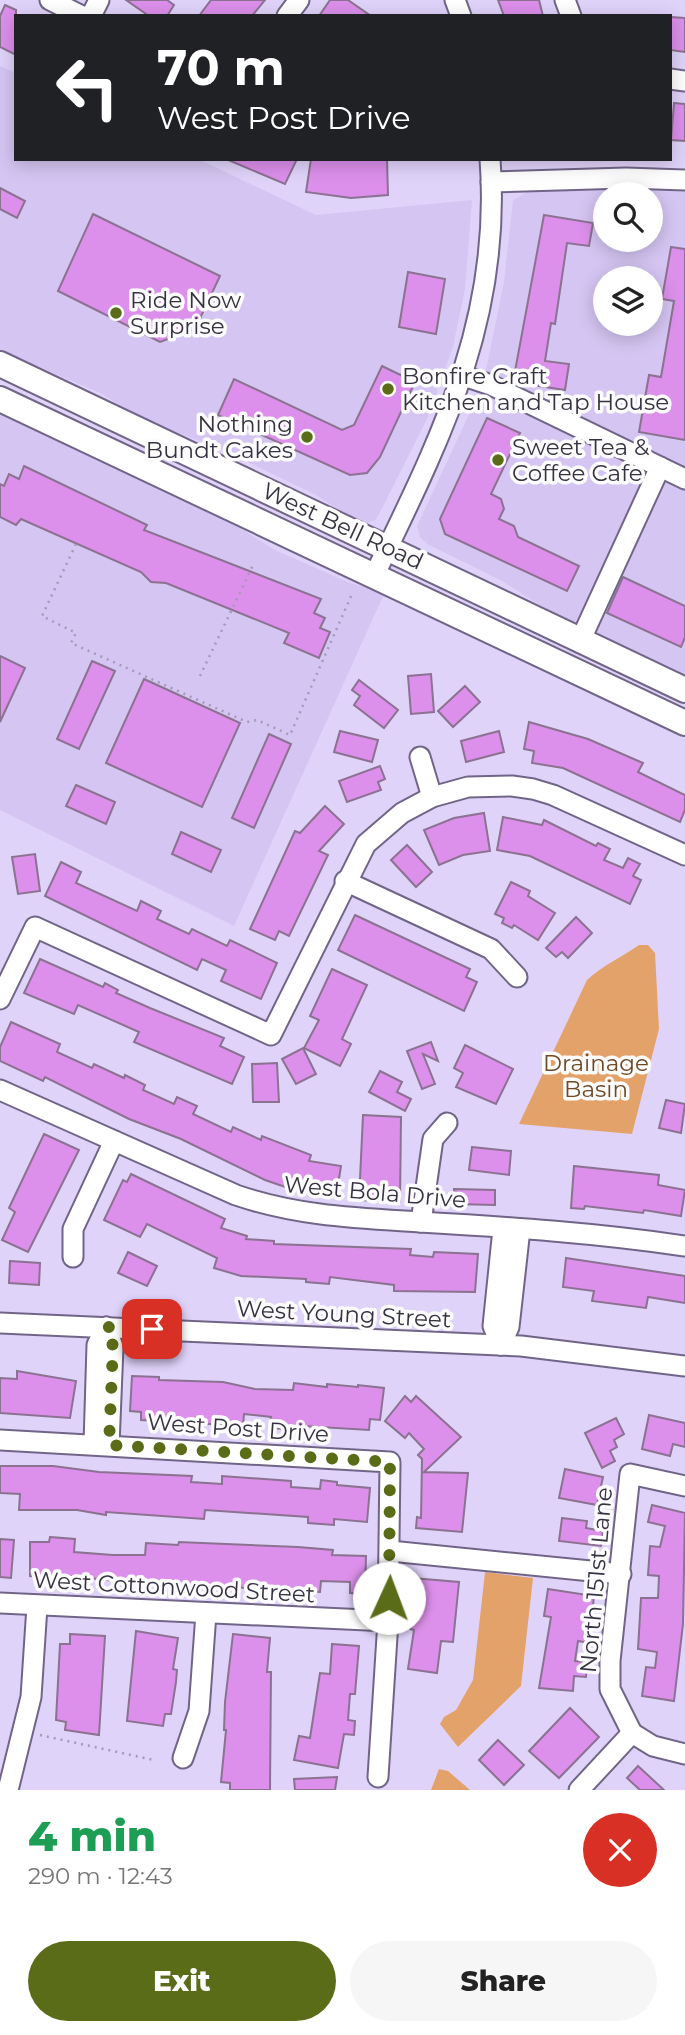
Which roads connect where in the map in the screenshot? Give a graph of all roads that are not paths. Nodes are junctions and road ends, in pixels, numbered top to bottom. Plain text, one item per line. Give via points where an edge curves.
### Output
1 (50, 0) edge
2 (299, 0) edge
3 (78, 14) edge
4 (288, 14) edge
5 (490, 161) edge
6 (685, 180) edge
7 (491, 182) junction
8 (2, 368) edge
9 (464, 376) junction
10 (1, 399) edge
11 (94, 409) junction
12 (660, 467) junction
13 (685, 479) edge
14 (388, 548) junction
15 (374, 576) junction
16 (581, 639) junction
17 (683, 685) edge
18 (685, 723) edge
19 (420, 757) dead end
20 (432, 797) junction
21 (685, 855) edge
22 (345, 881) junction
23 (517, 977) dead end
24 (0, 999) edge
25 (0, 1090) edge
26 (447, 1123) dead end
27 (114, 1141) junction
28 (421, 1222) junction
29 (511, 1229) junction
30 (685, 1246) edge
31 (73, 1257) dead end
32 (0, 1322) edge
33 (106, 1327) junction
34 (500, 1345) junction
35 (685, 1366) edge
36 (0, 1440) edge
37 (101, 1445) junction
38 (685, 1486) edge
39 (390, 1551) junction
40 (621, 1574) junction
41 (0, 1603) edge
42 (37, 1606) junction
43 (206, 1613) junction
44 (388, 1621) junction
45 (632, 1733) junction
46 (685, 1754) edge
47 (183, 1758) dead end
48 (378, 1777) dead end
49 (8, 1790) edge
50 (579, 1790) edge

1 - 3 street
2 - 4 street
5 - 7 street
6 - 7 street
7 - 9 street via 484,291
8 - 11 main road, West Bell Road
9 - 12 street
9 - 14 street
10 - 11 main road via 22,393 75,413
10 - 15 main road, West Bell Road
11 - 14 main road, West Bell Road
12 - 13 street
12 - 16 street
14 - 15 street
14 - 16 main road, West Bell Road
15 - 18 main road, West Bell Road
16 - 17 main road, West Bell Road
19 - 20 street
20 - 21 street via 468,788 533,789
20 - 22 street via 402,813 366,844
22 - 23 street via 491,949
22 - 24 street via 271,1035 35,927
25 - 27 street, West Bola Drive
26 - 28 street via 433,1139
27 - 28 street, West Bola Drive via 275,1209
27 - 31 street via 72,1229
28 - 29 street, West Bola Drive
29 - 30 street, West Bola Drive
29 - 34 street via 509,1327
32 - 33 street, West Young Street
33 - 34 street, West Young Street
33 - 37 street via 97,1345
34 - 35 street, West Young Street
36 - 37 street, West Post Drive
37 - 39 street, West Post Drive via 390,1462
38 - 40 street, North 151st Lane via 630,1474
39 - 40 street
39 - 44 street
40 - 45 street, North 151st Lane via 610,1689
41 - 42 street, West Cottonwood Street
42 - 43 street, West Cottonwood Street
42 - 49 street via 31,1697
43 - 44 street, West Cottonwood Street
43 - 47 street via 199,1711
44 - 48 street
45 - 46 street via 653,1746
45 - 50 street

